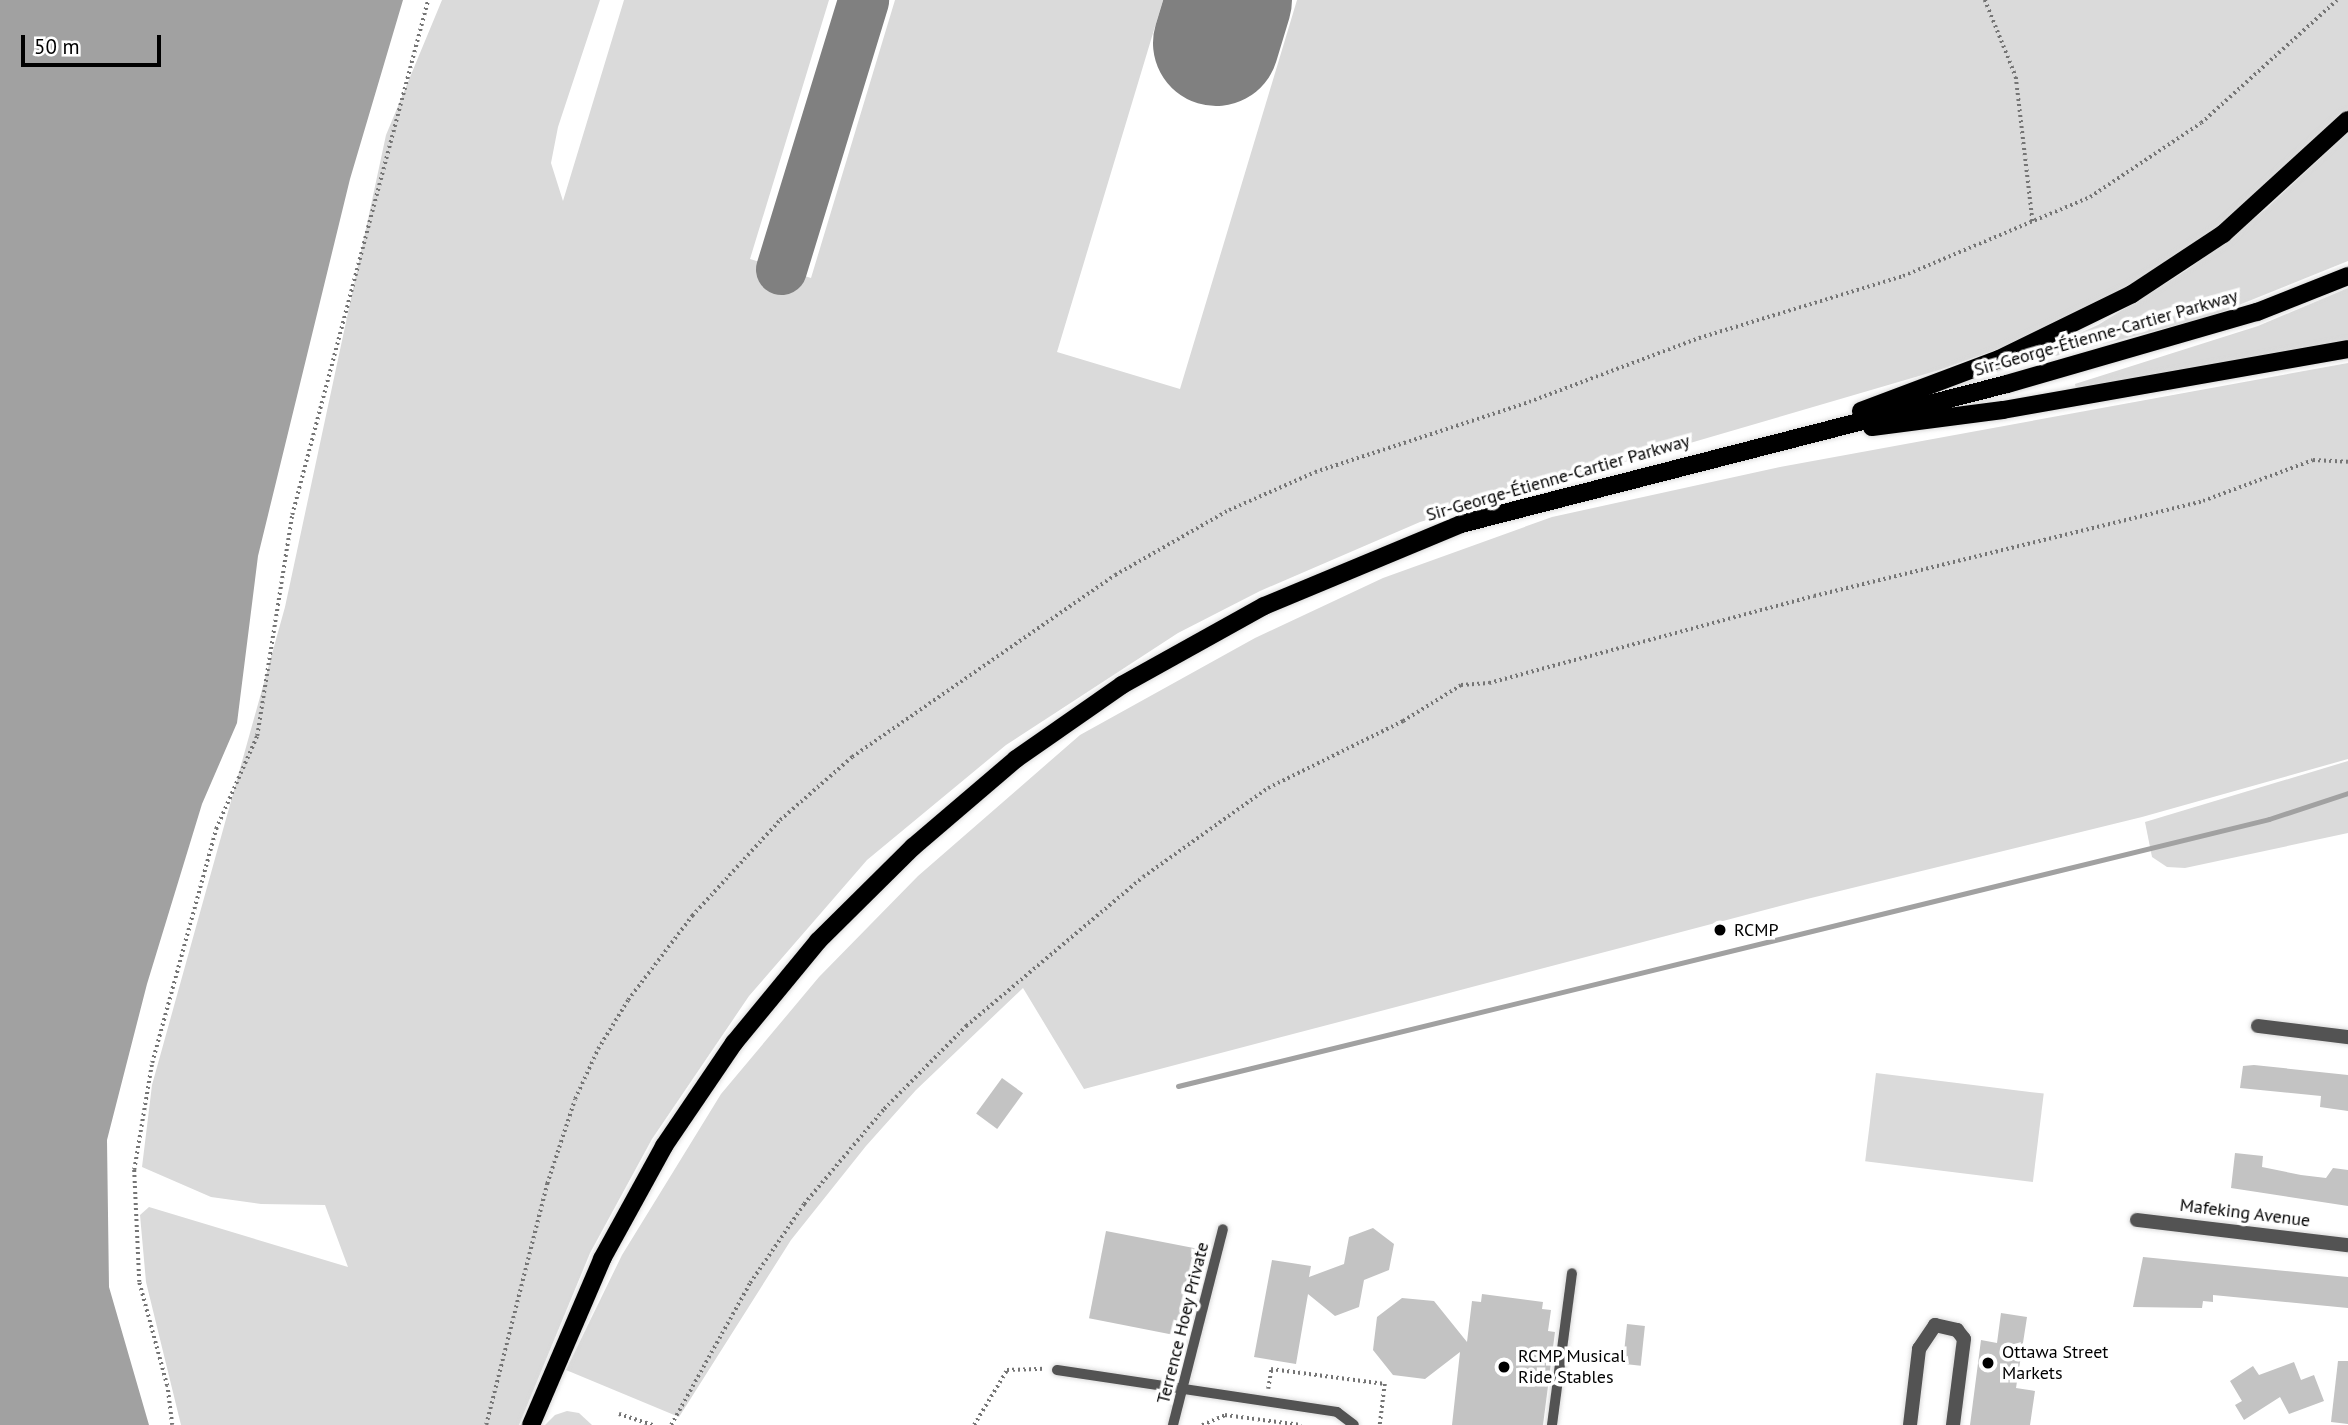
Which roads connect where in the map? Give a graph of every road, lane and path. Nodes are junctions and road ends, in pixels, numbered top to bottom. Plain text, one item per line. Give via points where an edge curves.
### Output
1 (428, 0) edge
2 (1985, 0) edge
3 (2348, 120) edge
4 (2034, 223) dead end
5 (2348, 276) edge
6 (2348, 349) edge
7 (1789, 439) junction
8 (2348, 462) edge
9 (2258, 1026) dead end
10 (2348, 1037) edge
11 (2137, 1220) dead end
12 (1223, 1229) dead end
13 (2348, 1245) edge
14 (1572, 1273) dead end
15 (1056, 1370) joint
16 (502, 1375) dead end
17 (1183, 1390) junction
18 (1266, 1402) junction
19 (619, 1414) dead end
20 (172, 1425) edge
21 (486, 1425) edge
22 (531, 1425) edge
23 (653, 1425) edge
24 (671, 1425) edge
25 (974, 1425) edge
26 (1173, 1425) edge
27 (1202, 1425) edge
28 (1301, 1425) edge
29 (1354, 1425) edge
30 (1380, 1425) edge
31 (1552, 1425) edge
32 (1910, 1425) edge
33 (1953, 1425) edge

1 - 20 path via 292,516 257,736 216,829 152,1063 134,1170 139,1282 167,1386
2 - 4 path via 2016,77
3 - 7 main road via 2223,234 2133,294 1999,359
5 - 7 main road, Sir-George-Étienne-Cartier Parkway via 2257,312 2007,384
6 - 7 main road via 2003,410
7 - 22 main road, Sir-George-Étienne-Cartier Parkway via 1501,512 1347,569 1196,642 1113,691 1016,759 945,817 852,906 727,1053 664,1146 602,1259
8 - 24 path via 2314,460 2203,501 1827,592 1489,683 1461,685 1404,721 1268,788 1143,877 966,1026 884,1108 804,1204 750,1283
9 - 10 street
11 - 13 street, Mafeking Avenue
12 - 17 lane, Terrence Hoey Private
14 - 31 lane
15 - 17 lane
15 - 25 path via 1007,1370
16 - 21 path
17 - 18 lane
17 - 26 lane, Terrence Hoey Private
18 - 29 lane via 1337,1412
18 - 30 path via 1271,1369 1385,1384
19 - 23 path
27 - 28 path via 1225,1415
32 - 33 street via 1919,1349 1936,1325 1957,1330 1964,1339

